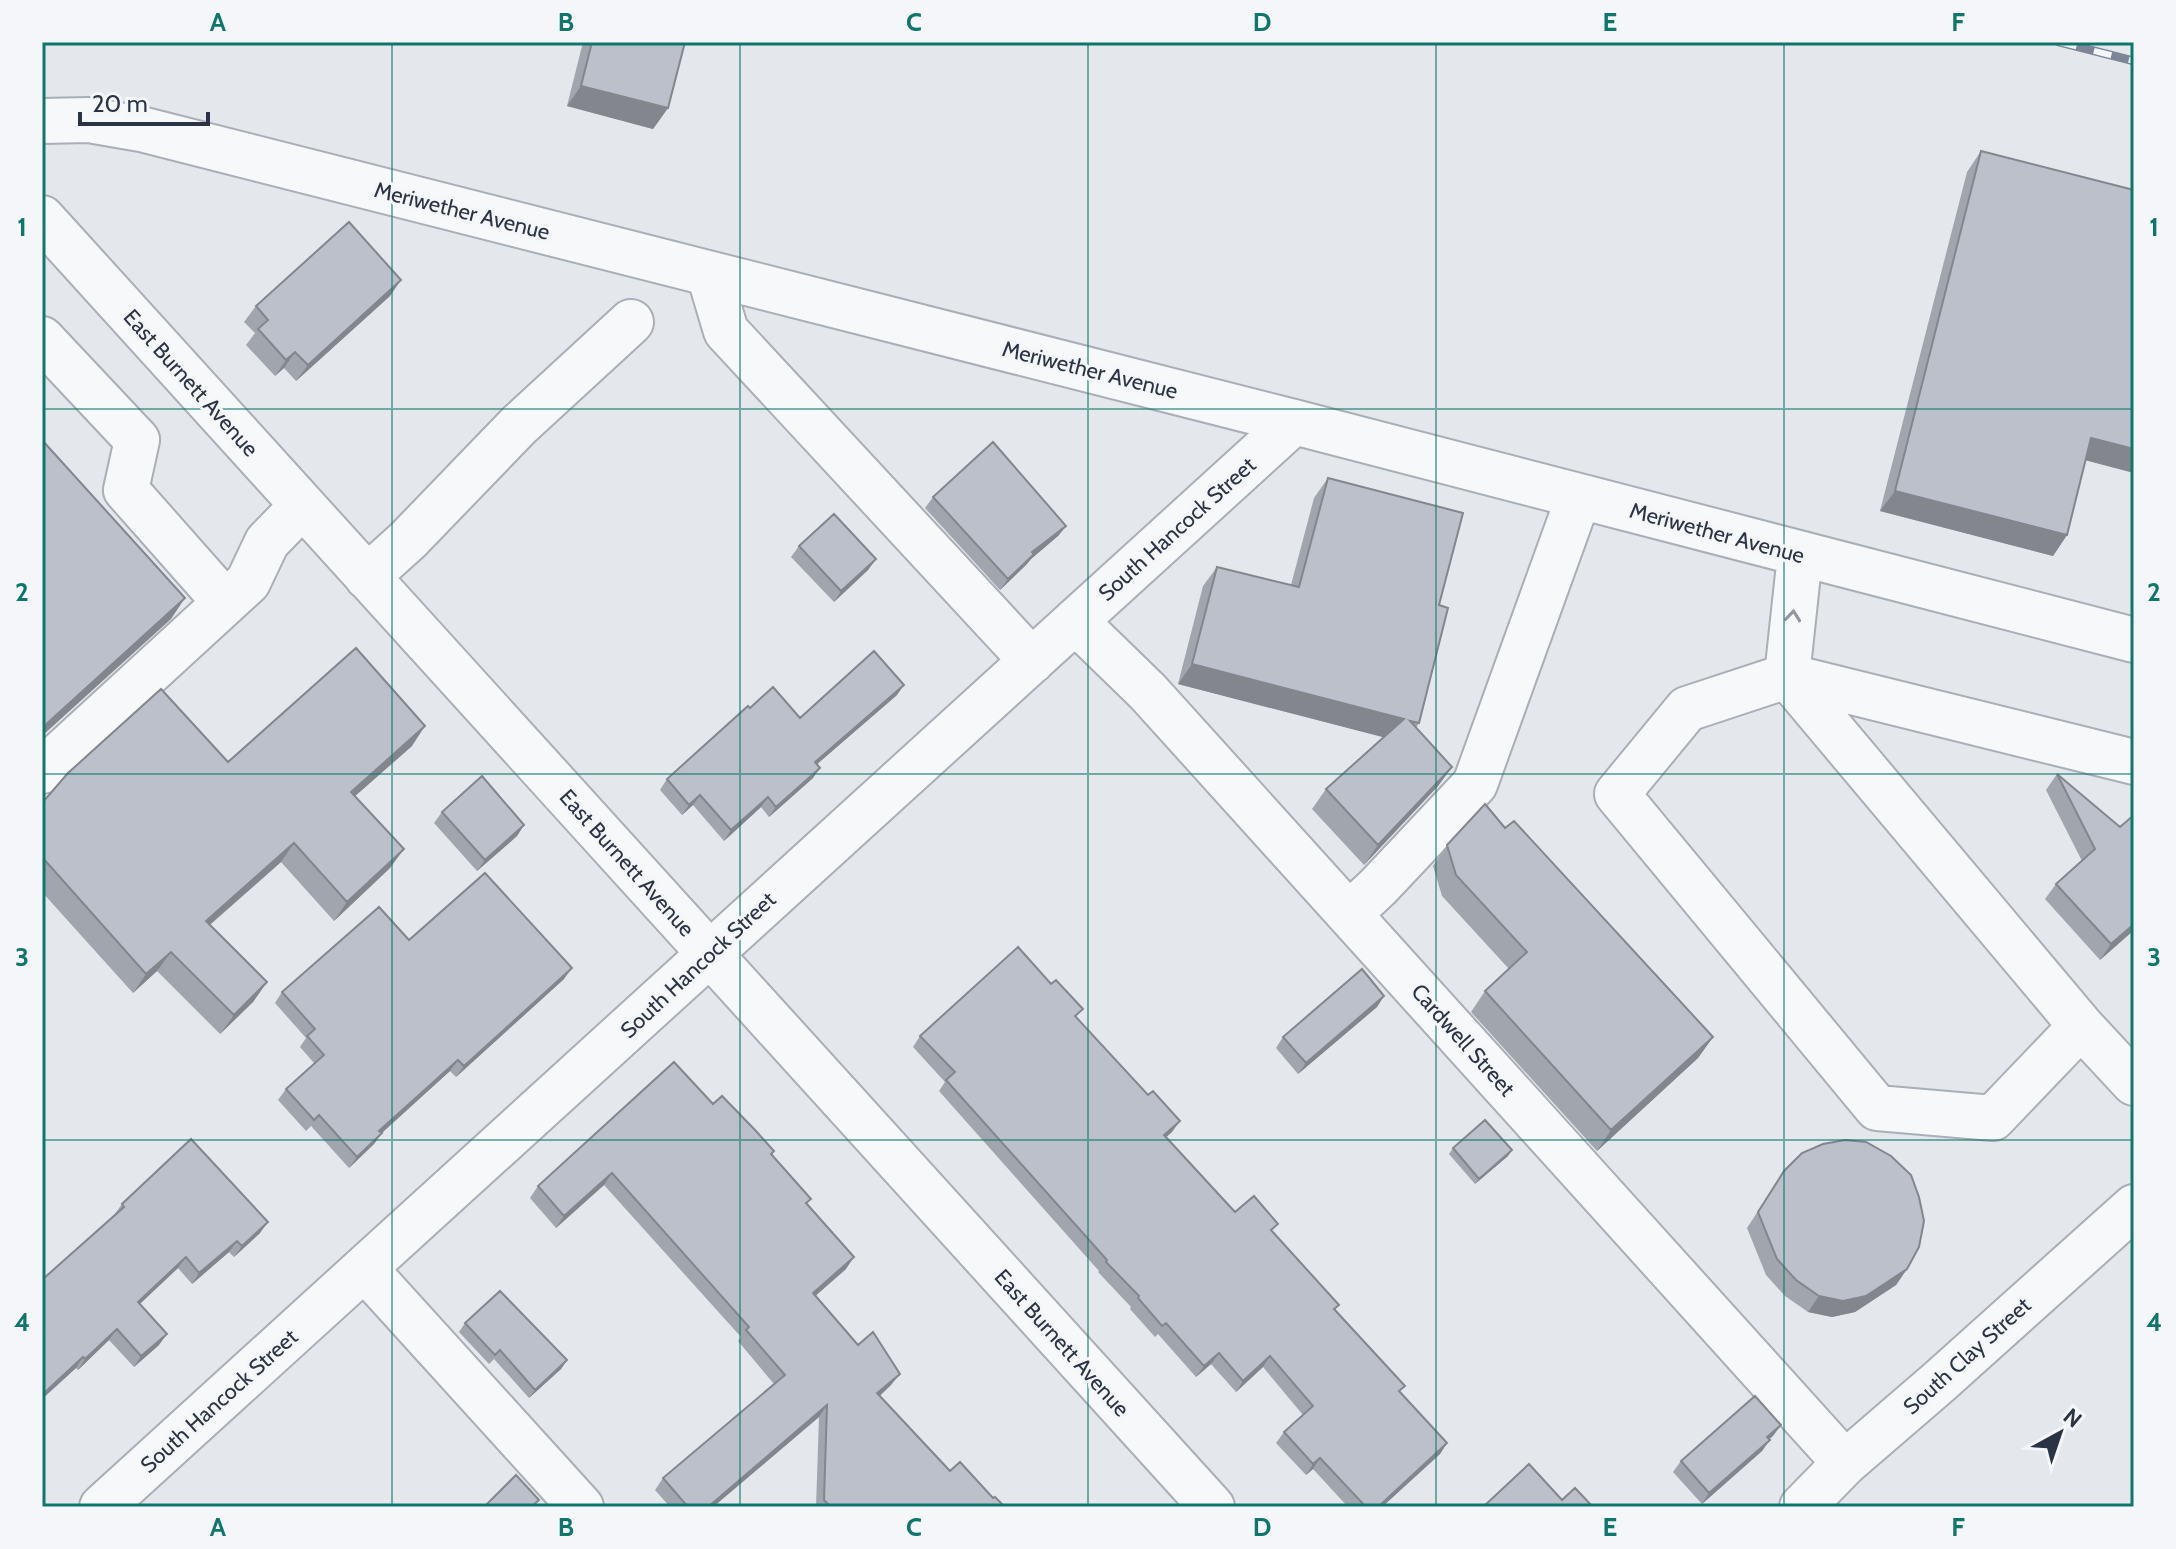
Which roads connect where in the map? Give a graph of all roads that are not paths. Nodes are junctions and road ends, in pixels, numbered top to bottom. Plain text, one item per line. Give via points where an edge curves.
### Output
1 (42, 121) edge
2 (42, 218) edge
3 (709, 274) junction
4 (631, 322) dead end
5 (42, 339) edge
6 (1294, 422) junction
7 (1579, 496) junction
8 (302, 506) junction
9 (1800, 555) junction
10 (367, 577) junction
11 (225, 602) junction
12 (1075, 621) junction
13 (2134, 640) edge
14 (1032, 661) junction
15 (1787, 676) junction
16 (2134, 762) edge
17 (42, 771) edge
18 (1349, 914) junction
19 (709, 953) junction
20 (2081, 1026) junction
21 (2134, 1083) edge
22 (2134, 1207) edge
23 (365, 1269) junction
24 (1845, 1463) junction
25 (102, 1507) edge
26 (581, 1507) edge
27 (1212, 1507) edge
28 (1802, 1507) edge

1 - 3 street, Meriwether Avenue via 89,120 141,129
2 - 8 street, East Burnett Avenue
3 - 6 street, Meriwether Avenue
3 - 14 street via 726,331
4 - 10 street
5 - 11 street via 137,440 126,490
6 - 7 street, Meriwether Avenue
6 - 12 street, South Hancock Street
7 - 9 street, Meriwether Avenue
7 - 18 street via 1475,784
8 - 10 street, East Burnett Avenue
8 - 11 street via 267,542 248,582
9 - 13 street, Meriwether Avenue
15 -> 9 street
10 - 19 street, East Burnett Avenue
11 - 17 street
12 - 14 street, South Hancock Street
12 - 18 street, Cardwell Street via 1148,692
14 - 19 street, South Hancock Street
15 - 16 street
15 - 20 street
15 - 20 street via 1687,709 1617,794 1877,1108 1993,1118
18 - 24 street, Cardwell Street
19 - 23 street, South Hancock Street
19 - 27 street, East Burnett Avenue
20 - 21 street
22 - 24 street, South Clay Street
23 - 25 street, South Hancock Street
23 - 26 street
24 - 28 street, South Clay Street

